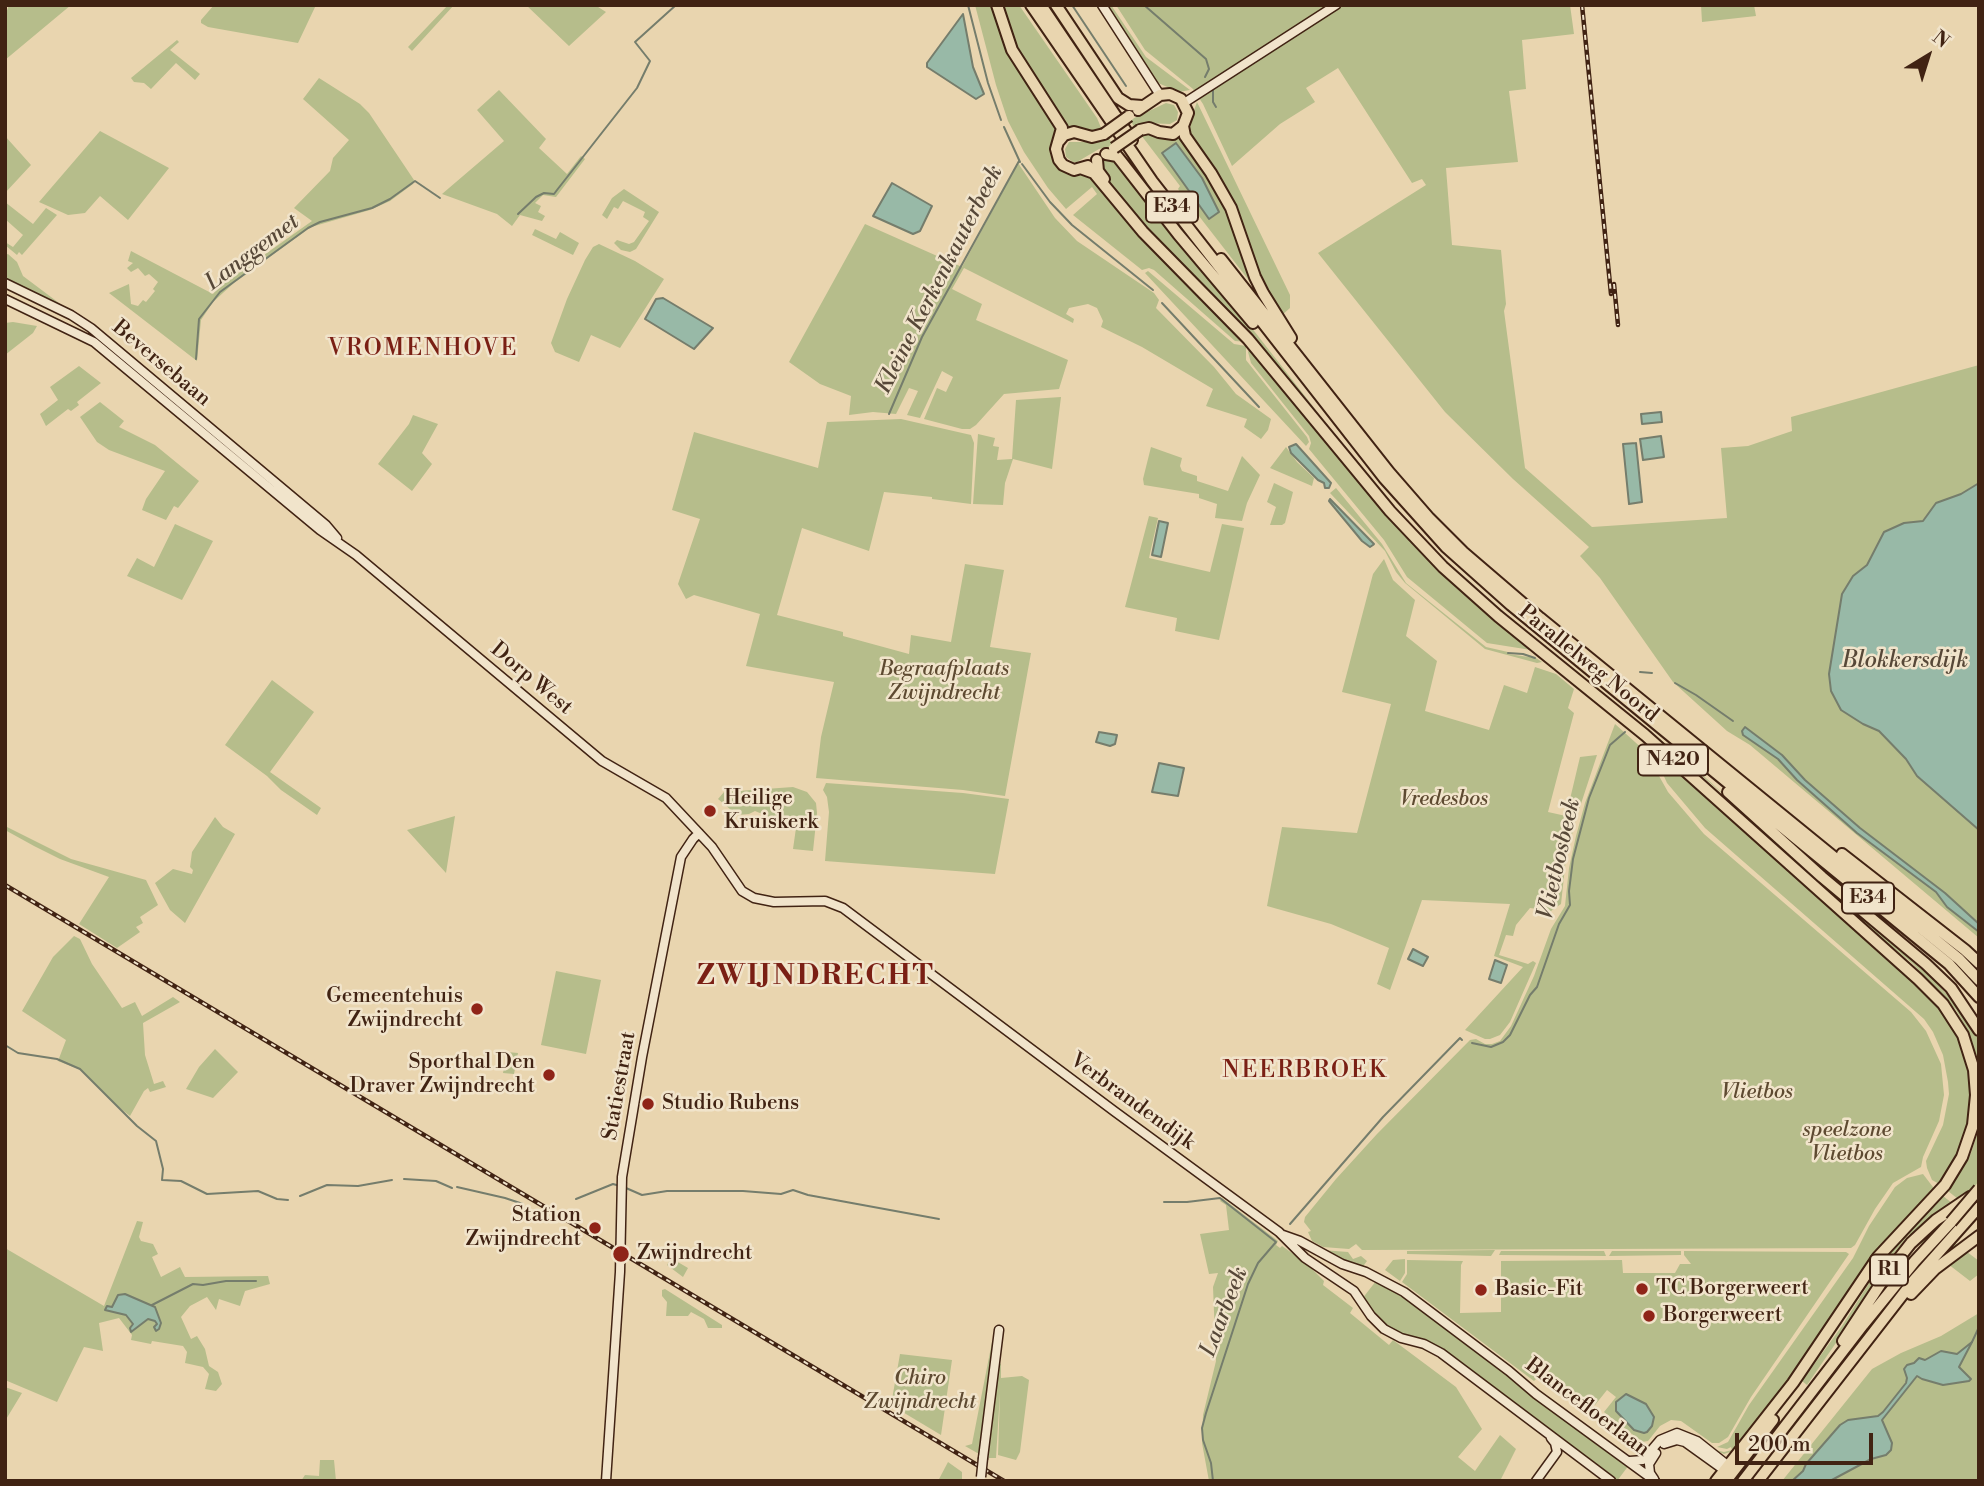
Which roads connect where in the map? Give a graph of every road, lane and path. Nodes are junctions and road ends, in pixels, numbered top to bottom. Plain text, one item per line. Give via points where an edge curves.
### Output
1 (997, 5) edge
2 (1031, 5) edge
3 (1041, 5) edge
4 (1056, 5) edge
5 (1102, 5) edge
6 (1336, 5) edge
7 (1160, 95) junction
8 (1184, 103) junction
9 (1142, 106) junction
10 (1184, 125) junction
11 (1059, 141) junction
12 (1106, 154) junction
13 (1083, 169) junction
14 (5, 284) edge
15 (5, 299) edge
16 (1326, 398) junction
17 (280, 492) junction
18 (1678, 743) junction
19 (1768, 803) junction
20 (699, 833) junction
21 (1979, 963) edge
22 (1979, 980) edge
23 (962, 997) joint
24 (1979, 997) edge
25 (1979, 1030) edge
26 (1979, 1073) edge
27 (1979, 1116) edge
28 (1979, 1191) edge
29 (1979, 1207) edge
30 (1283, 1235) junction
31 (1979, 1236) edge
32 (1882, 1322) junction
33 (999, 1330) dead end
34 (1499, 1363) joint
35 (1828, 1371) junction
36 (1486, 1388) joint
37 (1547, 1433) junction
38 (1621, 1456) junction
39 (1580, 1458) junction
40 (1728, 1471) edge
41 (980, 1479) edge
42 (606, 1481) edge
43 (1538, 1481) edge
44 (1611, 1481) edge
45 (1655, 1481) edge
46 (1716, 1481) edge
47 (1743, 1481) edge
48 (1758, 1481) edge

1 - 11 highway via 1012,50 1062,128
2 - 16 highway, E34 via 1152,181
3 - 16 highway, E34 via 1165,187
4 - 9 highway via 1118,97 1129,106
5 - 7 main road
6 - 8 main road
7 - 8 highway via 1175,96
7 - 9 highway
8 - 10 highway via 1188,113
9 - 11 highway, bridge via 1104,134 1092,137 1074,132
10 - 12 highway, bridge via 1173,134 1140,130
10 - 16 highway via 1185,136 1231,208 1263,293 1322,380
11 - 13 highway, N420 via 1056,154 1063,165
12 - 13 highway
12 - 16 highway via 1117,156 1310,391
12 - 26 highway, Parallelweg Noord / N420 via 1098,171 1130,212 1265,353 1418,536 1493,605 1653,737 1933,987 1964,1029
13 - 40 highway, Parallelweg Noord / N420 via 1094,173 1143,232 1248,340 1382,502 1443,567 1645,735 1925,985 1963,1035 1974,1069 1976,1095 1973,1125 1962,1157 1945,1185 1878,1256
14 - 17 main road, Beversebaan via 91,328
15 - 17 main road, Beversebaan via 94,342
16 - 18 highway, E34 via 1412,511 1446,547
16 - 19 highway, E34 via 1409,496 1473,561
17 - 20 main road, Dorp West via 326,524 345,546 607,766 666,798
18 - 24 highway, E34 via 1949,964
18 - 25 highway via 1782,842 1926,964 1951,988
19 - 21 highway via 1843,855
19 - 22 highway, E34
20 - 23 main road, Dorp West via 750,897 779,903 835,904
20 - 42 main road, Statiestraat via 681,857 621,1186
23 - 30 main road, Verbrandendijk
27 - 40 highway, N420 via 1970,1151 1953,1181 1882,1257 1753,1448
28 - 35 highway, bridge via 1915,1261
28 - 35 highway, R1 via 1936,1220 1901,1254
29 - 32 highway
30 - 34 main road, Verbrandendijk via 1404,1292
30 - 36 main road, Verbrandendijk via 1304,1258 1354,1291 1384,1329 1433,1348
31 - 32 highway via 1935,1269
32 - 48 highway
33 - 41 main road, bridge
34 - 38 main road, Blancefloerlaan
35 - 47 highway, R1
36 - 37 main road, Blancefloerlaan
37 - 39 main road, Blancefloerlaan
37 - 43 main road via 1556,1452
38 - 40 main road via 1639,1462 1660,1440 1677,1433 1691,1437
38 - 45 main road, Blancefloerlaan
39 - 43 main road via 1561,1456
39 - 44 main road, Blancefloerlaan
40 - 45 main road via 1685,1442 1671,1440 1648,1464
40 - 46 highway, N420

